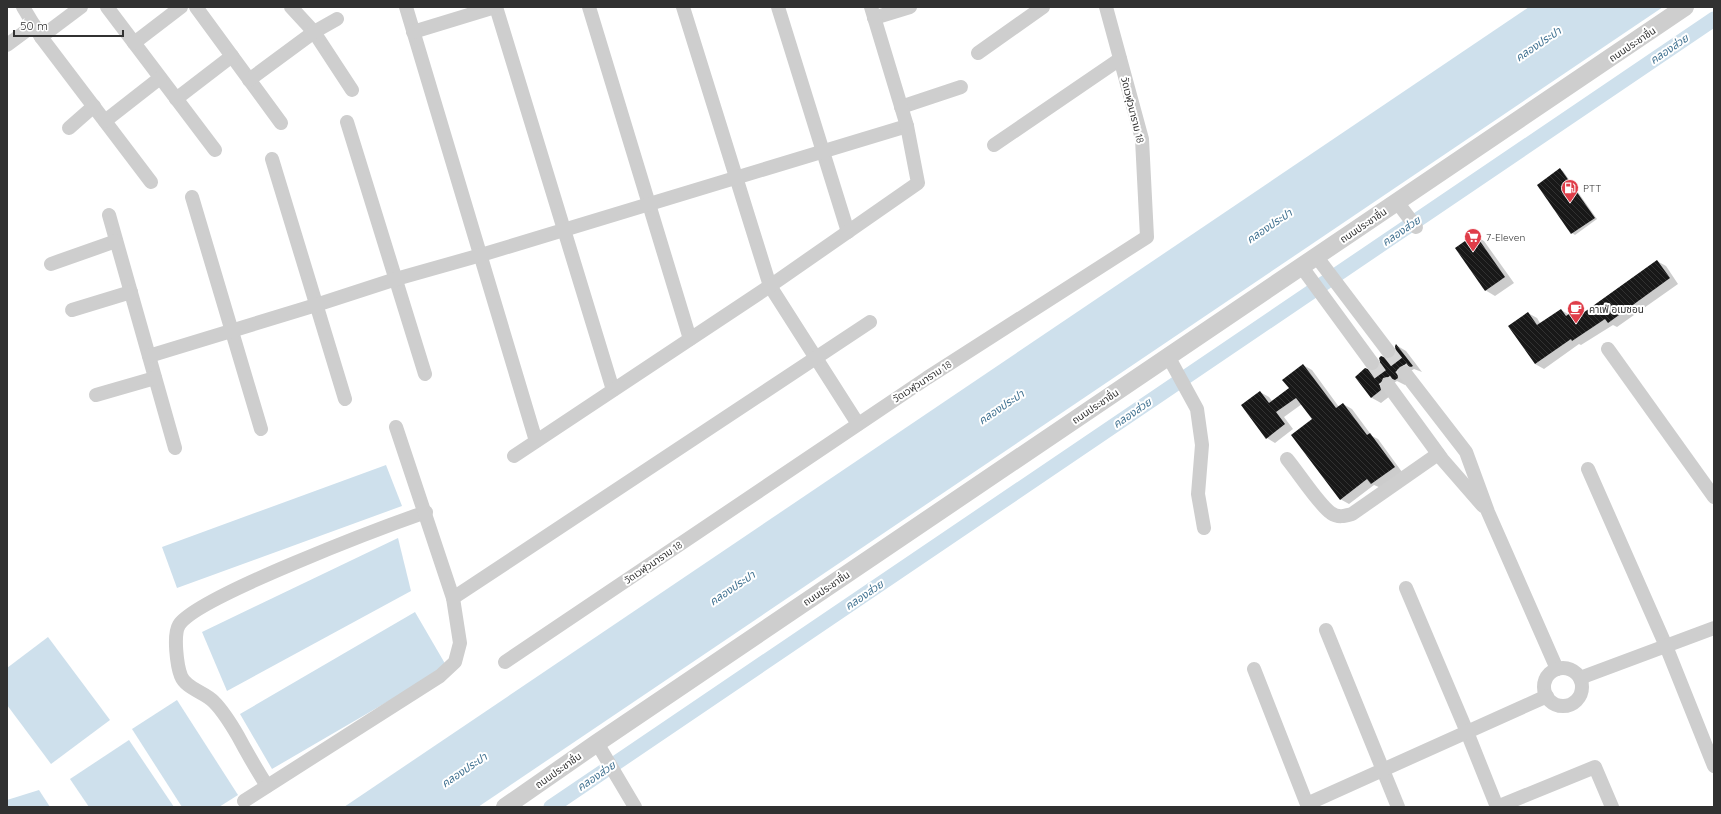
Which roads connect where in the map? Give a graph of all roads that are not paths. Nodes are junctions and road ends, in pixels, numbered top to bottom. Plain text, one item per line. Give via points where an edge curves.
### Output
1 (23, 7) edge
2 (81, 7) edge
3 (107, 7) edge
4 (181, 7) edge
5 (290, 7) edge
6 (406, 7) edge
7 (496, 7) edge
8 (589, 7) edge
9 (683, 7) edge
10 (778, 7) edge
11 (910, 7) edge
12 (1043, 7) edge
13 (1106, 7) edge
14 (1685, 7) edge
15 (200, 8) edge
16 (872, 13) edge
17 (337, 19) dead end
18 (38, 31) junction
19 (314, 32) junction
20 (413, 32) junction
21 (134, 43) junction
22 (7, 45) edge
23 (978, 53) dead end
24 (232, 56) junction
25 (1120, 59) junction
26 (160, 78) junction
27 (250, 80) junction
28 (961, 87) dead end
29 (352, 90) dead end
30 (176, 99) junction
31 (94, 106) junction
32 (901, 107) junction
33 (105, 121) junction
34 (347, 122) dead end
35 (281, 123) dead end
36 (907, 126) junction
37 (69, 128) dead end
38 (994, 145) dead end
39 (215, 150) dead end
40 (822, 152) junction
41 (272, 159) dead end
42 (735, 178) junction
43 (151, 182) dead end
44 (192, 197) dead end
45 (649, 205) junction
46 (1400, 206) junction
47 (109, 215) dead end
48 (1416, 227) dead end
49 (564, 230) junction
50 (848, 232) junction
51 (116, 241) junction
52 (481, 255) junction
53 (1316, 256) junction
54 (51, 264) dead end
55 (1301, 266) junction
56 (396, 279) junction
57 (770, 286) junction
58 (131, 292) junction
59 (316, 305) junction
60 (72, 310) dead end
61 (870, 322) dead end
62 (232, 331) junction
63 (690, 339) junction
64 (1608, 349) dead end
65 (1388, 351) tunnel mouth
66 (149, 356) junction
67 (1168, 356) junction
68 (815, 358) junction
69 (1372, 363) tunnel mouth
70 (1405, 372) tunnel mouth
71 (425, 374) dead end
72 (155, 378) junction
73 (1388, 385) tunnel mouth
74 (614, 390) junction
75 (96, 395) dead end
76 (345, 399) dead end
77 (858, 424) junction
78 (396, 427) dead end
79 (261, 429) dead end
80 (536, 441) junction
81 (175, 448) dead end
82 (1438, 454) junction
83 (514, 456) dead end
84 (1287, 459) dead end
85 (1588, 469) dead end
86 (1714, 497) edge
87 (426, 512) junction
88 (1488, 512) junction
89 (1204, 528) dead end
90 (1406, 588) dead end
91 (453, 598) junction
92 (1714, 628) edge
93 (1326, 630) dead end
94 (1666, 646) junction
95 (505, 662) dead end
96 (1254, 669) dead end
97 (1557, 669) junction
98 (1580, 678) junction
99 (1547, 696) junction
100 (1467, 732) junction
101 (597, 743) junction
102 (1714, 766) edge
103 (1383, 769) junction
104 (267, 786) junction
105 (244, 801) dead end
106 (1308, 806) edge
107 (505, 807) edge
108 (635, 807) edge
109 (1398, 807) edge
110 (1497, 807) edge
111 (1612, 807) edge

1 - 18 street
2 - 18 street
3 - 21 street
4 - 21 street
5 - 19 street
6 - 20 street
7 - 20 street
7 - 49 street
8 - 45 street
9 - 42 street
10 - 40 street
11 - 16 street
12 - 23 street
13 - 25 street, วัดเวฬุวนาราม 18
14 - 46 street, ถนนประชาชื่น
15 - 24 street
16 - 32 street
17 - 19 street
18 - 22 street
18 - 31 street
19 - 27 street
19 - 29 street
20 - 52 street
21 - 26 street
24 - 27 street
24 - 30 street
25 - 38 street
25 - 77 street, วัดเวฬุวนาราม 18 via 1142,139 1147,237
26 - 30 street
26 - 33 street
27 - 35 street
28 - 32 street
30 - 39 street
31 - 33 street
31 - 37 street
32 - 36 street
33 - 43 street
34 - 56 street
36 - 40 street
36 - 50 street via 918,183
40 - 42 street
40 - 50 street
41 - 59 street
42 - 45 street
42 - 57 street
44 - 62 street
45 - 49 street
45 - 63 street
46 - 48 street
46 - 53 street, ถนนประชาชื่น
47 - 51 street
49 - 52 street
49 - 74 street
50 - 57 street
51 - 54 street
51 - 58 street
52 - 56 street
52 - 80 street
53 - 55 street, ถนนประชาชื่น
53 - 65 street
55 - 67 street, ถนนประชาชื่น
55 - 69 street
56 - 59 street
56 - 71 street
57 - 63 street
57 - 68 street
58 - 60 street
58 - 66 street
59 - 62 street
59 - 76 street
61 - 68 street
62 - 66 street
62 - 79 street
63 - 74 street
64 - 86 street
66 - 72 street
67 - 89 street via 1197,409 1202,445 1198,494
67 - 101 street, ถนนประชาชื่น
68 - 77 street
68 - 91 street
70 - 88 street via 1466,452
72 - 75 street
72 - 81 street
73 - 82 street
74 - 80 street
77 - 95 street, วัดเวฬุวนาราม 18
78 - 87 street
80 - 83 street
82 - 84 street via 1344,517 1332,514 1324,506
82 - 88 street
85 - 94 street
87 - 91 street
87 - 104 street via 391,524 234,590 192,613 178,626 176,642 181,677 191,687 213,700 223,711
88 - 97 street
90 - 100 street
91 - 104 street via 460,643 455,662 440,676
92 - 94 street
93 - 103 street
94 - 98 street
94 - 102 street
96 - 106 street
97 - 98 street via 1570,670
97 - 99 street via 1547,678
98 - 99 street via 1582,691 1575,702 1557,705
99 - 100 street
100 - 103 street
100 - 110 street
101 - 107 street, ถนนประชาชื่น
101 - 108 street
103 - 106 street
103 - 109 street
104 - 105 street
110 - 111 street via 1595,767

